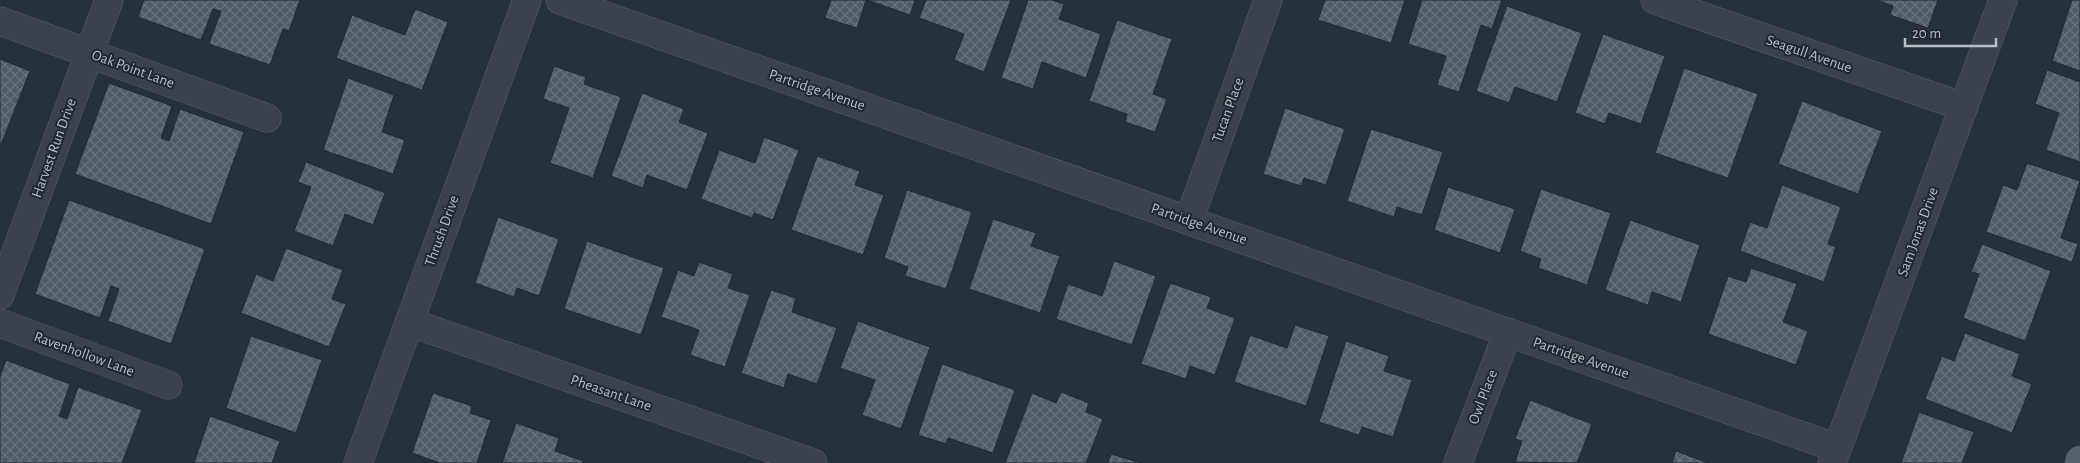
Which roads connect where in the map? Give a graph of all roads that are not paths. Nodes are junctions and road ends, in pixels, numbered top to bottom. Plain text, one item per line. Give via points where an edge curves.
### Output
1 (109, 0) edge
2 (527, 0) edge
3 (560, 0) edge
4 (1268, 0) edge
5 (1655, 0) edge
6 (2003, 0) edge
7 (0, 21) edge
8 (89, 53) junction
9 (1964, 107) junction
10 (267, 118) dead end
11 (1189, 220) junction
12 (0, 295) edge
13 (409, 322) junction
14 (0, 323) edge
15 (1508, 332) junction
16 (168, 384) dead end
17 (1834, 455) edge
18 (358, 463) edge
19 (813, 463) edge
20 (1458, 463) edge

1 - 8 street, Harvest Run Drive
2 - 13 street, Thrush Drive
3 - 11 street, Partridge Avenue
4 - 11 street, Tucan Place
5 - 9 street, Seagull Avenue
6 - 9 street, Sam Jonas Drive
7 - 8 street, Oak Point Lane
8 - 10 street, Oak Point Lane
8 - 12 street, Harvest Run Drive
9 - 17 street, Sam Jonas Drive
11 - 15 street, Partridge Avenue
13 - 18 street, Thrush Drive
13 - 19 street, Pheasant Lane
14 - 16 street, Ravenhollow Lane
15 - 17 street, Partridge Avenue
15 - 20 street, Owl Place

